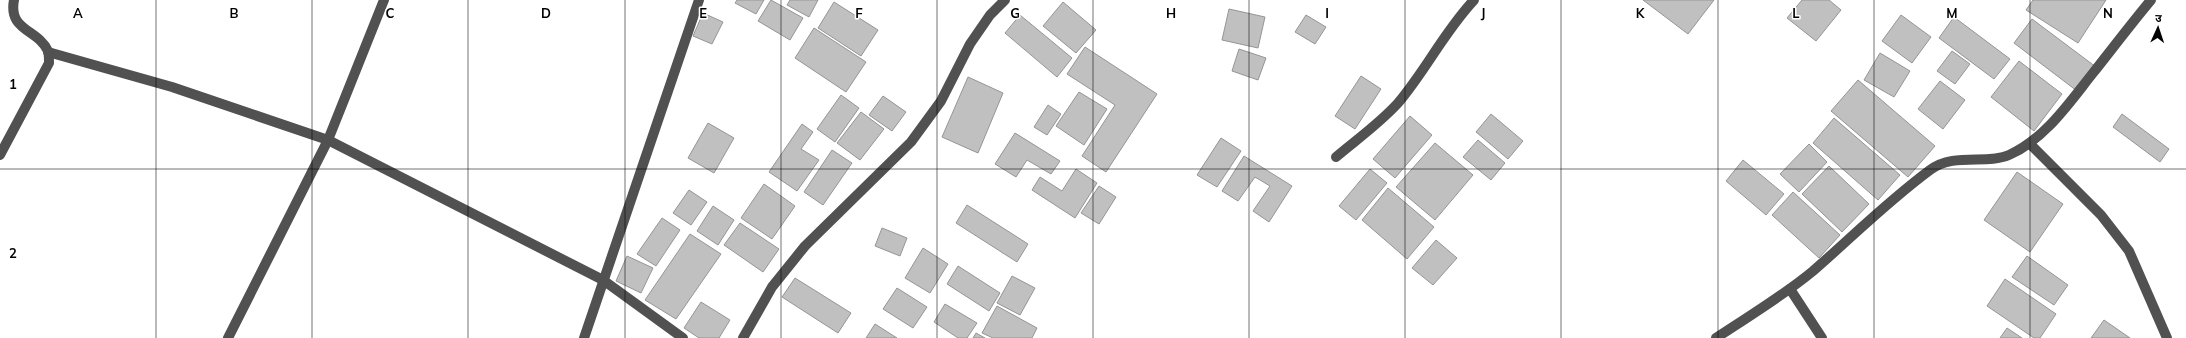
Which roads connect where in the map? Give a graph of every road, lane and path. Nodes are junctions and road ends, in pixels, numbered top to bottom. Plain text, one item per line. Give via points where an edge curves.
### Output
1 (14, 0) edge
2 (384, 0) edge
3 (699, 0) edge
4 (1005, 0) edge
5 (1474, 0) edge
6 (2151, 0) edge
7 (48, 52) junction
8 (328, 140) junction
9 (2030, 144) junction
10 (0, 155) edge
11 (1336, 157) dead end
12 (603, 280) junction
13 (1790, 289) junction
14 (228, 338) edge
15 (584, 338) edge
16 (683, 338) edge
17 (743, 338) edge
18 (1716, 338) edge
19 (1822, 338) edge
20 (2167, 338) edge

1 - 7 street via 12,14
2 - 8 street
3 - 12 street
4 - 17 street via 990,15 970,44 941,101 911,142 805,246 772,287
5 - 11 street via 1437,45 1422,73 1397,104
6 - 9 street via 2061,113
7 - 8 street via 172,87
7 - 10 street via 47,69
8 - 12 street
8 - 14 street
9 - 13 street via 2007,156 1953,160 1932,168
9 - 20 street via 2101,215 2129,252
12 - 15 street
12 - 16 street
13 - 18 street
13 - 19 street

